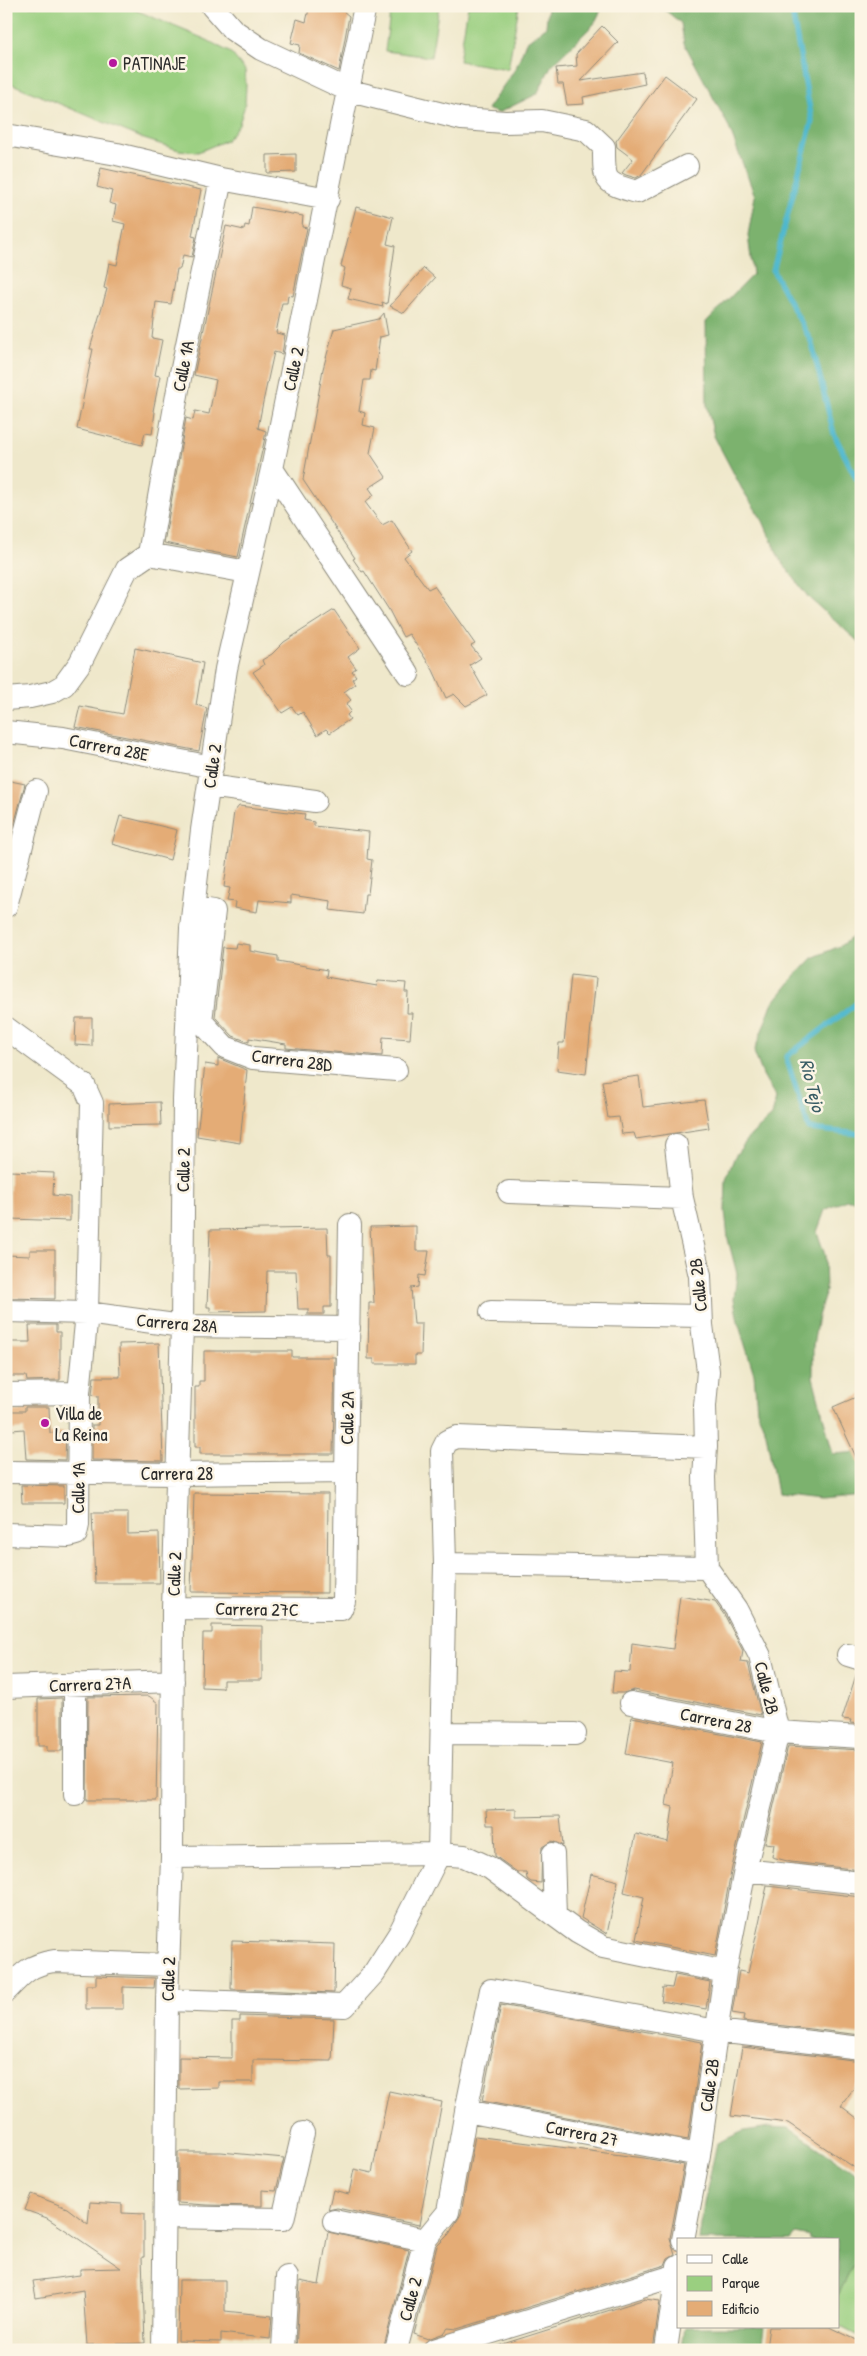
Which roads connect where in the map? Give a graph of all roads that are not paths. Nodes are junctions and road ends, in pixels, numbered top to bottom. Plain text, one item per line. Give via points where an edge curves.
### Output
1 (212, 6) edge
2 (366, 6) edge
3 (350, 91) junction
4 (6, 134) edge
5 (687, 166) dead end
6 (221, 179) junction
7 (328, 200) junction
8 (272, 469) junction
9 (149, 554) junction
10 (247, 572) junction
11 (408, 674) dead end
12 (6, 699) edge
13 (6, 732) edge
14 (210, 776) junction
15 (36, 791) dead end
16 (315, 801) dead end
17 (6, 906) edge
18 (199, 923) junction
19 (6, 1028) edge
20 (396, 1070) dead end
21 (676, 1146) dead end
22 (509, 1192) dead end
23 (682, 1198) junction
24 (350, 1225) dead end
25 (6, 1311) edge
26 (491, 1312) dead end
27 (87, 1313) junction
28 (701, 1316) junction
29 (182, 1326) junction
30 (348, 1328) junction
31 (79, 1393) junction
32 (6, 1394) edge
33 (706, 1447) junction
34 (8, 1472) dead end
35 (78, 1472) junction
36 (346, 1472) junction
37 (177, 1474) junction
38 (6, 1534) edge
39 (445, 1564) junction
40 (707, 1568) junction
41 (173, 1608) junction
42 (341, 1610) joint
43 (173, 1681) junction
44 (75, 1684) junction
45 (6, 1686) edge
46 (631, 1703) dead end
47 (778, 1732) junction
48 (442, 1733) junction
49 (575, 1734) dead end
50 (861, 1737) edge
51 (75, 1794) dead end
52 (439, 1854) junction
53 (553, 1854) dead end
54 (172, 1857) junction
55 (746, 1870) junction
56 (861, 1883) edge
57 (555, 1915) junction
58 (168, 1965) junction
59 (725, 1972) junction
60 (6, 1991) edge
61 (167, 2000) junction
62 (717, 2031) junction
63 (861, 2048) edge
64 (466, 2111) junction
65 (303, 2132) dead end
66 (699, 2155) junction
67 (166, 2217) junction
68 (334, 2222) dead end
69 (683, 2238) edge
70 (425, 2240) junction
71 (677, 2271) edge
72 (287, 2277) dead end
73 (677, 2278) edge
74 (163, 2350) edge
75 (283, 2350) edge
76 (396, 2350) edge
77 (434, 2350) edge
78 (666, 2350) edge

1 - 3 street via 233,30 261,49
2 - 3 street, Calle 2
3 - 5 street via 462,119 542,121 586,130 604,148 604,174 613,186 637,192
3 - 7 street, Calle 2
4 - 6 street via 117,154
6 - 7 street
6 - 9 street, Calle 1A via 180,378
7 - 8 street, Calle 2
8 - 10 street, Calle 2
8 - 11 street
9 - 10 street
9 - 12 street via 126,569 80,662 64,685 52,692
10 - 14 street, Calle 2 via 226,669
13 - 14 street, Carrera 28E via 62,738
14 - 16 street, Carrera 28E
14 - 18 street, Calle 2
15 - 17 street
18 - 20 street, Carrera 28D via 201,1021 225,1047 253,1058
18 - 29 street, Calle 2 via 184,1100
19 - 27 street, Calle 1A via 84,1085 90,1094
21 - 23 street, Calle 2B
22 - 23 street
23 - 28 street, Calle 2B via 700,1276
24 - 30 street, Calle 2A
25 - 27 street, Carrera 28A
26 - 28 street
27 - 29 street, Carrera 28A
27 - 31 street, Calle 1A
28 - 33 street, Calle 2B via 708,1370 704,1406
29 - 30 street, Carrera 28A
29 - 37 street, Calle 2
30 - 36 street, Calle 2A
31 - 32 street
31 - 35 street, Calle 1A
33 - 39 street via 457,1437 447,1441 442,1451
33 - 40 street, Calle 2B
34 - 35 street, Carrera 28
35 - 37 street, Carrera 28
35 - 38 street, Calle 1A via 76,1534
36 - 37 street, Carrera 28
36 - 42 street, Calle 2A via 344,1601
37 - 41 street, Calle 2
39 - 40 street
39 - 48 street
40 - 47 street, Calle 2B via 736,1610 760,1656
41 - 42 street, Carrera 27C
41 - 43 street, Calle 2
43 - 44 street, Carrera 27A
43 - 54 street, Calle 2
44 - 45 street, Carrera 27A
44 - 51 street
46 - 47 street, Carrera 28
47 - 50 street, Carrera 28
47 - 55 street, Calle 2B
48 - 49 street
48 - 52 street
52 - 54 street
52 - 57 street via 464,1856 490,1868
52 - 61 street via 394,1942 374,1973 344,2006
53 - 57 street
54 - 58 street, Calle 2
55 - 56 street
55 - 59 street, Calle 2B
57 - 59 street via 602,1947
58 - 60 street via 38,1963 25,1971
58 - 61 street, Calle 2
59 - 62 street, Calle 2B
61 - 67 street, Calle 2
62 - 63 street
62 - 64 street, Calle 2 via 491,1990
62 - 66 street, Calle 2B
64 - 66 street, Carrera 27
64 - 70 street, Calle 2 via 448,2212
65 - 67 street via 283,2219
66 - 69 street, Calle 2B
67 - 74 street, Calle 2
68 - 70 street
70 - 76 street, Calle 2
71 - 77 street
72 - 75 street
73 - 78 street

